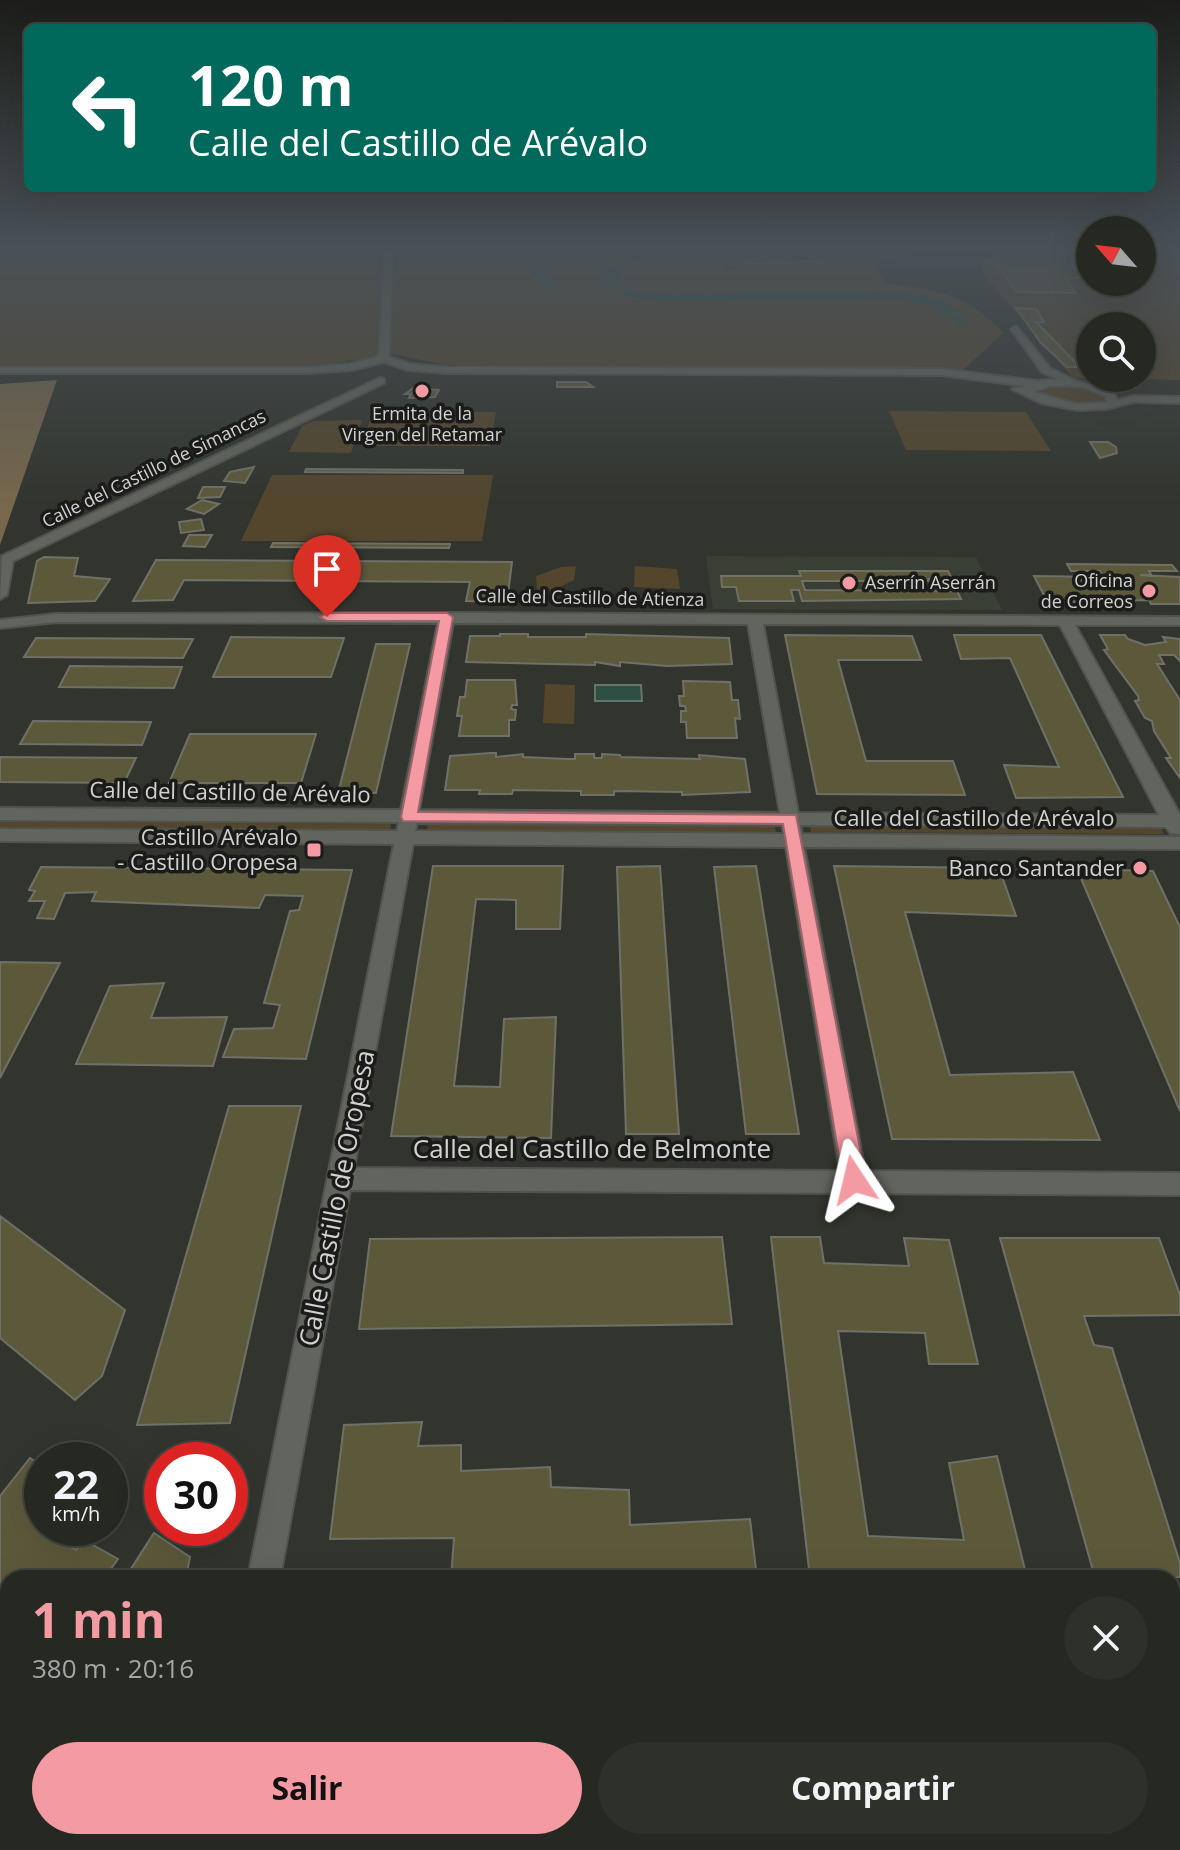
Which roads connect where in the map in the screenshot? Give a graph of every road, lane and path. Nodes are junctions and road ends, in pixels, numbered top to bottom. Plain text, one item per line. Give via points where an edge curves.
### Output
1 (385, 332) edge
2 (1018, 332) edge
3 (384, 359) junction
4 (408, 367) junction
5 (1046, 370) junction
6 (0, 372) edge
7 (355, 374) junction
8 (397, 378) junction
9 (380, 381) junction
10 (1076, 384) edge
11 (1076, 384) edge
12 (1035, 387) junction
13 (1106, 392) edge
14 (1125, 392) edge
15 (350, 394) junction
16 (1180, 397) edge
17 (1113, 403) junction
18 (0, 595) edge
19 (447, 617) junction
20 (755, 620) junction
21 (1065, 620) junction
22 (1180, 621) edge
23 (0, 624) edge
24 (0, 814) edge
25 (1177, 826) edge
26 (407, 828) junction
27 (792, 830) junction
28 (0, 835) edge
29 (1180, 843) edge
30 (341, 1179) junction
31 (854, 1180) junction
32 (1180, 1184) edge
33 (266, 1570) edge

1 - 3 street
2 - 5 street
3 - 4 street
3 - 7 street via 365,361
4 - 8 street
4 - 12 street via 941,372
5 - 10 street
5 - 12 street
6 - 7 street
7 - 9 street
7 - 15 street, Calle del Castillo de Simancas
8 - 9 street
8 - 12 street via 942,378
9 - 15 street, Calle del Castillo de Simancas
11 - 12 street
12 - 17 street via 1035,397 1062,405
13 - 17 street
14 - 16 street
15 - 18 street, Calle del Castillo de Simancas via 7,559
16 - 17 street
19 - 20 street, Calle del Castillo de Atienza
19 - 23 street, Calle del Castillo de Atienza via 56,618
19 - 26 street, Calle Castillo de Oropesa
20 - 21 street, Calle del Castillo de Atienza
20 - 27 street
21 - 22 street, Calle del Castillo de Atienza
21 - 25 street
24 - 26 street, Calle del Castillo de Arévalo
25 - 27 street, Calle del Castillo de Arévalo
26 - 27 street, Calle del Castillo de Arévalo
26 - 28 street, Calle del Castillo de Arévalo
26 - 30 street, Calle Castillo de Oropesa
27 - 29 street, Calle del Castillo de Arévalo
27 - 31 street
30 - 31 street, Calle del Castillo de Belmonte
30 - 33 street, Calle Castillo de Oropesa
31 - 32 street, Calle del Castillo de Belmonte

